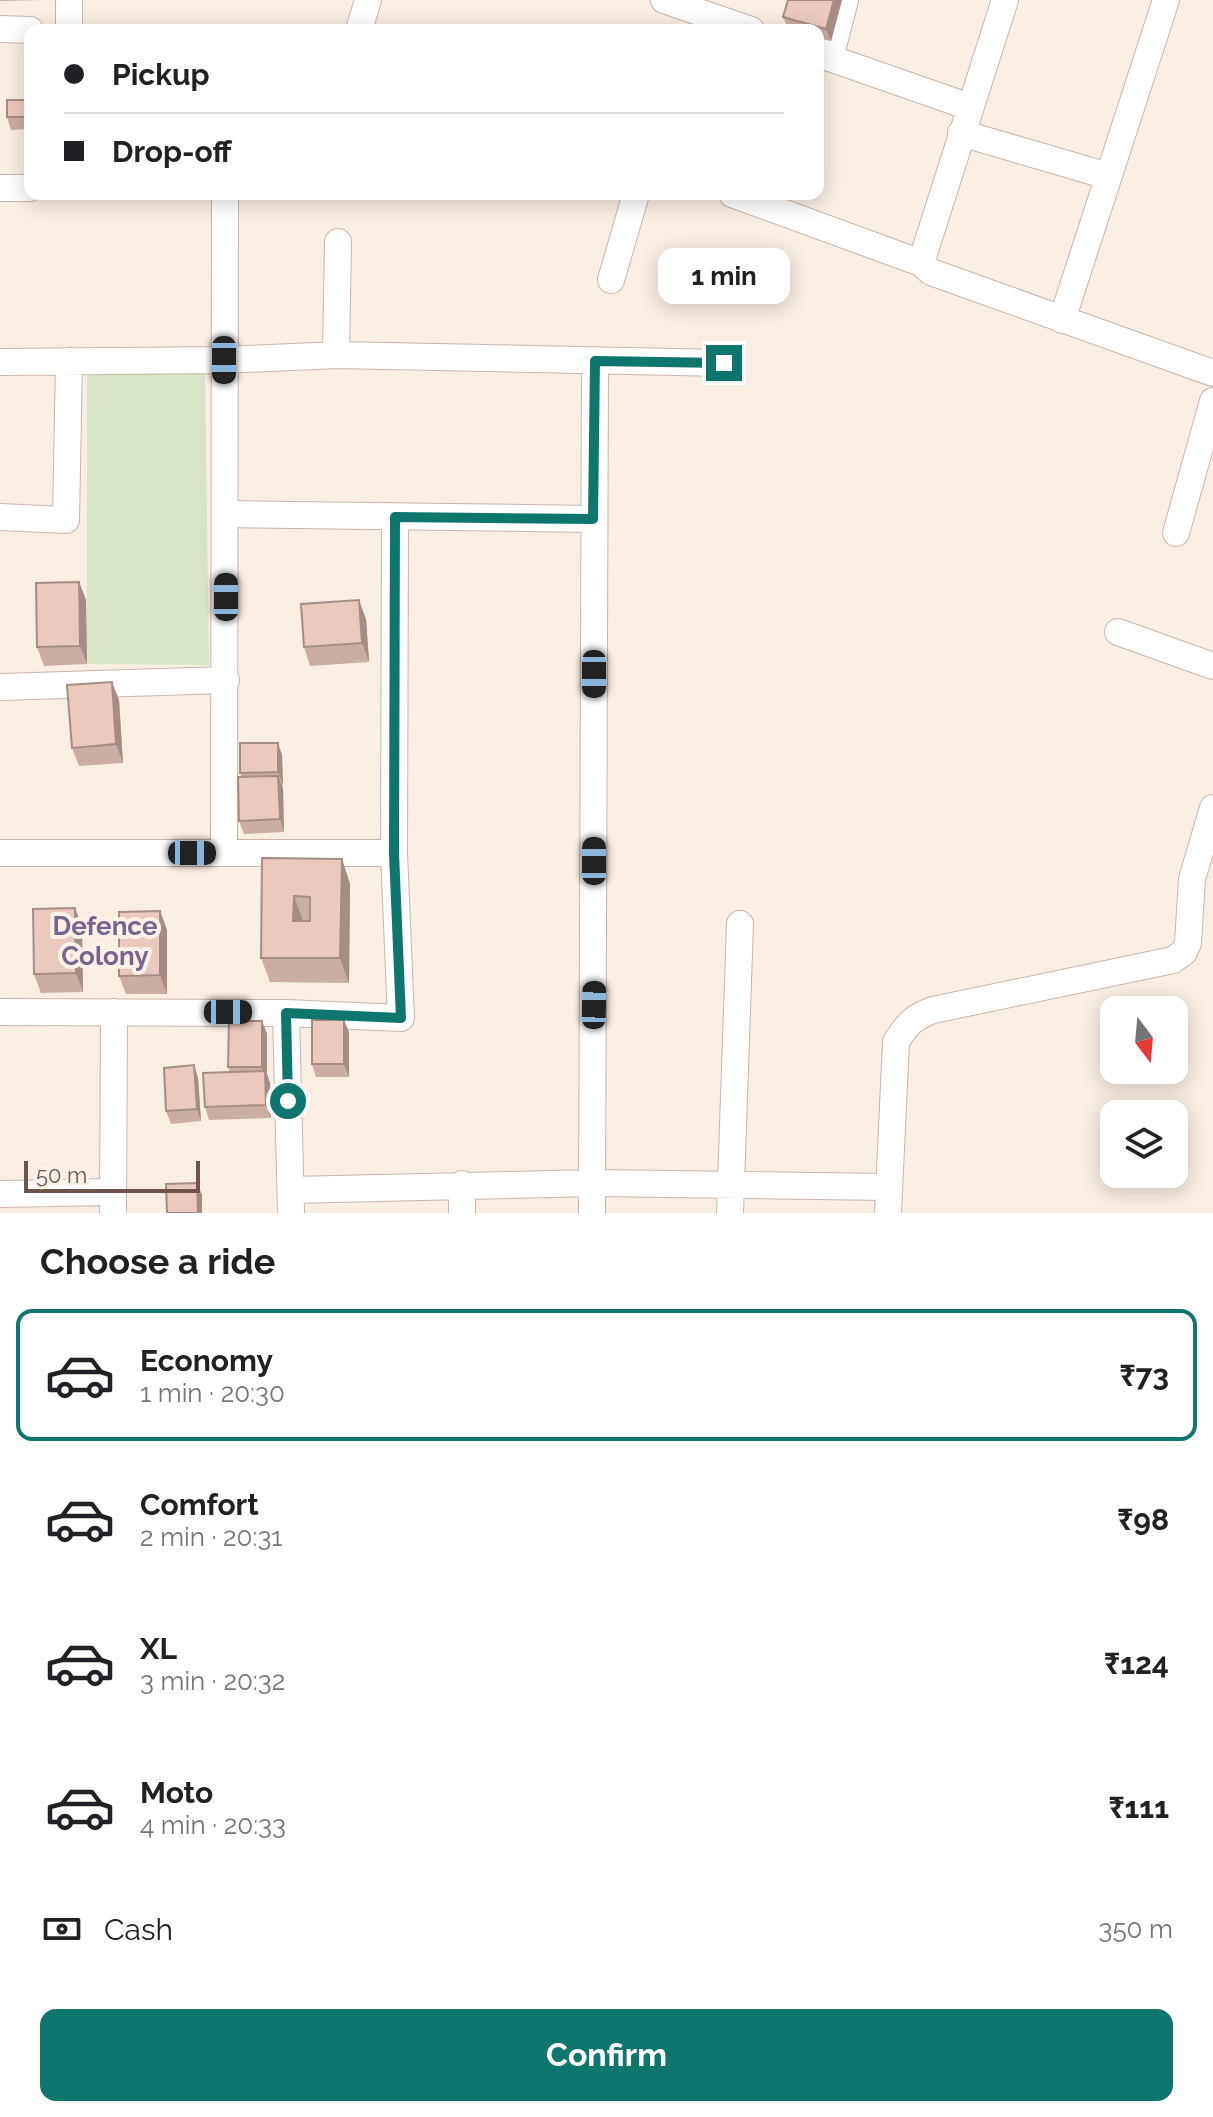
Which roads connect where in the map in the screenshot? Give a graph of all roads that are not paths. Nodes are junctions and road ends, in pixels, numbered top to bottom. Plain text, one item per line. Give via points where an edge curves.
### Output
1 (69, 0) edge
2 (368, 0) edge
3 (845, 0) edge
4 (1005, 0) edge
5 (1166, 0) edge
6 (677, 9) edge
7 (69, 24) edge
8 (361, 24) edge
9 (730, 24) edge
10 (0, 29) edge
11 (24, 30) edge
12 (824, 56) edge
13 (970, 107) junction
14 (961, 133) junction
15 (1108, 176) junction
16 (0, 188) edge
17 (24, 188) edge
18 (225, 200) edge
19 (634, 200) edge
20 (748, 200) edge
21 (338, 242) dead end
22 (921, 263) junction
23 (611, 280) dead end
24 (1062, 320) junction
25 (336, 355) junction
26 (224, 360) junction
27 (69, 361) junction
28 (595, 361) junction
29 (0, 362) edge
30 (724, 363) dead end
31 (1213, 373) edge
32 (1213, 401) edge
33 (226, 514) junction
34 (0, 517) edge
35 (395, 517) junction
36 (593, 519) junction
37 (1176, 533) dead end
38 (1118, 632) dead end
39 (1213, 666) edge
40 (226, 680) junction
41 (0, 687) edge
42 (1213, 808) edge
43 (0, 853) edge
44 (224, 853) junction
45 (394, 853) junction
46 (740, 924) dead end
47 (0, 1012) edge
48 (114, 1012) junction
49 (286, 1013) junction
50 (593, 1183) junction
51 (730, 1183) junction
52 (462, 1184) junction
53 (0, 1194) edge
54 (888, 1200) edge
55 (291, 1201) edge
56 (113, 1202) edge
57 (462, 1213) edge
58 (592, 1213) edge
59 (730, 1213) edge

1 - 7 street
2 - 8 street
3 - 12 street
4 - 13 street
5 - 15 street
6 - 9 street
10 - 11 street
12 - 13 street
13 - 14 street
14 - 15 street
14 - 22 street
15 - 24 street
16 - 17 street
18 - 26 street
19 - 23 street
20 - 22 street
21 - 25 street
22 - 24 street via 931,272
24 - 31 street
25 - 26 street
25 - 28 street
26 - 27 street
26 - 33 street
27 - 29 street
27 - 34 street via 66,520
28 - 30 street
28 - 36 street
32 - 37 street
33 - 35 street
33 - 40 street
35 - 36 street
35 - 45 street
36 - 50 street
38 - 39 street
40 - 41 street
40 - 44 street
42 - 54 street via 1192,879 1188,943 1173,960 933,1010 905,1027 896,1042
43 - 44 street
44 - 45 street
45 - 49 street via 401,1018
46 - 51 street
47 - 48 street
48 - 49 street
48 - 56 street
49 - 55 street
50 - 51 street
50 - 52 street
50 - 58 street
51 - 54 street
51 - 59 street
52 - 55 street
52 - 57 street
53 - 56 street

